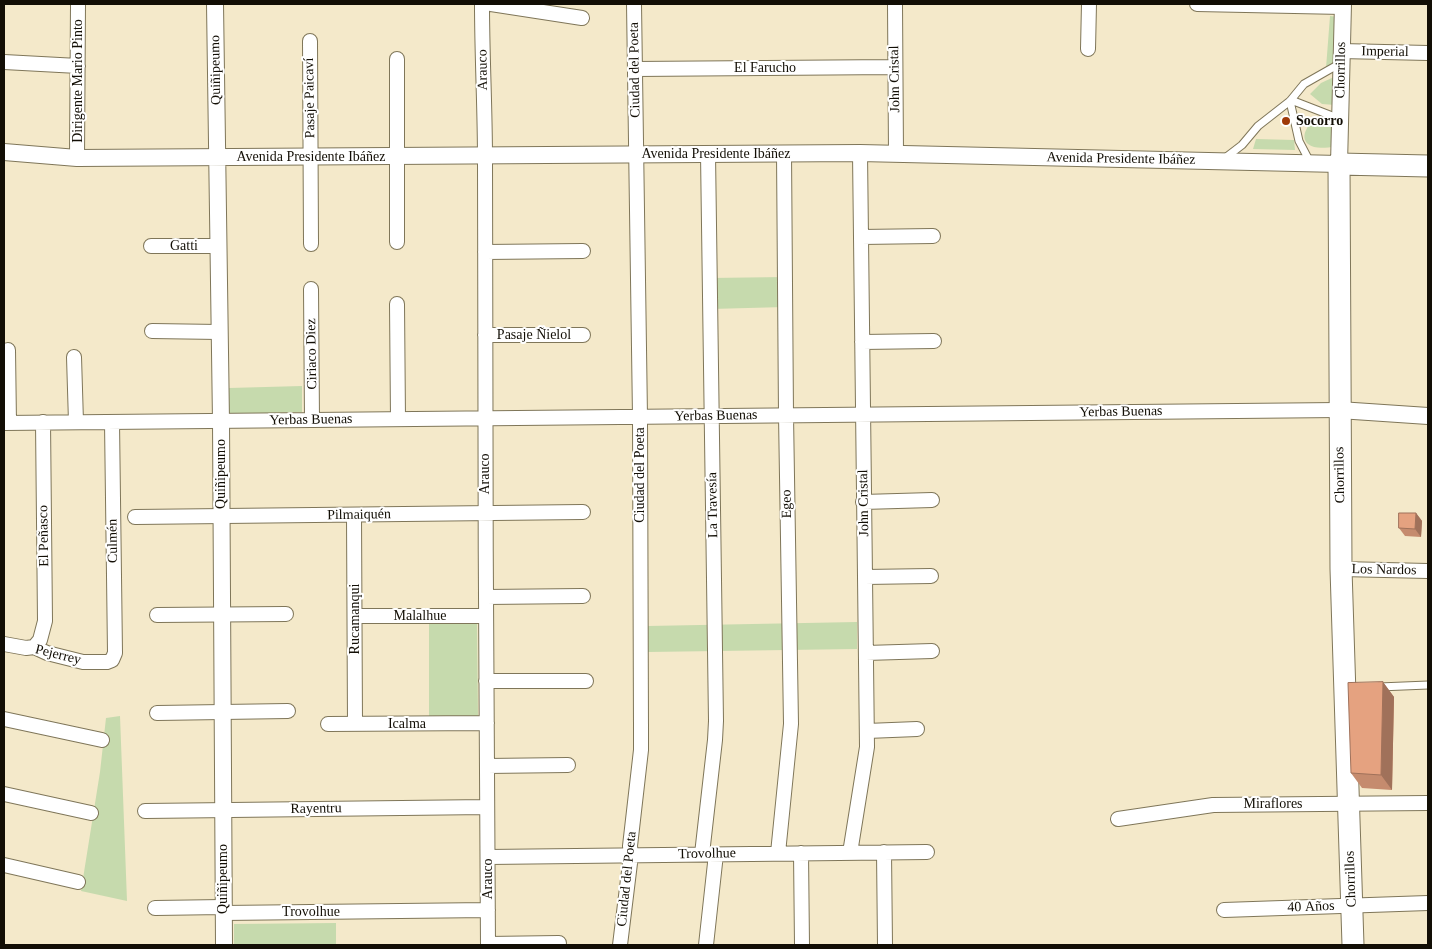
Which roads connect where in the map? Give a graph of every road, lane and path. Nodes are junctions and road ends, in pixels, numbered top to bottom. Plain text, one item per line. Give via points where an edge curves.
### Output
1 (78, 4) edge
2 (215, 4) edge
3 (482, 4) edge
4 (491, 4) edge
5 (634, 4) edge
6 (895, 4) edge
7 (1089, 4) edge
8 (1198, 4) edge
9 (1343, 5) edge
10 (582, 18) dead end
11 (310, 41) dead end
12 (1088, 49) dead end
13 (1428, 53) edge
14 (1341, 57) junction
15 (397, 59) dead end
16 (4, 62) edge
17 (78, 66) junction
18 (895, 67) junction
19 (634, 69) junction
20 (1291, 100) junction
21 (1340, 119) junction
22 (4, 152) edge
23 (784, 153) junction
24 (860, 153) junction
25 (708, 154) junction
26 (896, 154) junction
27 (636, 155) junction
28 (485, 156) junction
29 (311, 157) junction
30 (396, 157) junction
31 (78, 158) junction
32 (217, 158) junction
33 (1219, 161) junction
34 (1311, 164) junction
35 (1339, 164) junction
36 (1428, 166) edge
37 (933, 236) dead end
38 (861, 237) junction
39 (397, 242) dead end
40 (311, 244) dead end
41 (151, 246) dead end
42 (218, 246) junction
43 (583, 251) dead end
44 (485, 252) junction
45 (311, 289) dead end
46 (397, 304) dead end
47 (152, 331) dead end
48 (219, 332) junction
49 (485, 335) junction
50 (583, 335) dead end
51 (934, 341) dead end
52 (862, 342) junction
53 (8, 350) dead end
54 (74, 357) dead end
55 (1339, 410) junction
56 (862, 414) junction
57 (786, 415) junction
58 (712, 416) junction
59 (1428, 416) edge
60 (640, 417) junction
61 (485, 418) junction
62 (398, 419) junction
63 (312, 420) junction
64 (221, 421) junction
65 (43, 422) junction
66 (76, 422) junction
67 (112, 422) junction
68 (6, 423) edge
69 (932, 500) dead end
70 (864, 502) junction
71 (583, 512) dead end
72 (485, 514) junction
73 (354, 515) junction
74 (221, 517) junction
75 (135, 518) dead end
76 (1341, 569) junction
77 (1428, 571) edge
78 (931, 576) dead end
79 (865, 577) junction
80 (583, 596) dead end
81 (486, 597) junction
82 (222, 614) junction
83 (286, 614) dead end
84 (157, 615) dead end
85 (354, 616) junction
86 (486, 616) junction
87 (4, 644) edge
88 (34, 647) junction
89 (932, 651) dead end
90 (866, 653) junction
91 (112, 660) joint
92 (586, 681) dead end
93 (486, 682) junction
94 (1428, 685) edge
95 (1372, 687) edge
96 (222, 712) junction
97 (288, 712) dead end
98 (157, 713) dead end
99 (4, 719) edge
100 (487, 723) junction
101 (328, 724) dead end
102 (355, 724) junction
103 (917, 729) dead end
104 (867, 731) junction
105 (102, 740) dead end
106 (568, 765) dead end
107 (487, 766) junction
108 (4, 794) edge
109 (1428, 803) edge
110 (1348, 804) junction
111 (487, 807) junction
112 (223, 810) junction
113 (145, 811) dead end
114 (91, 813) dead end
115 (1118, 818) dead end
116 (884, 852) junction
117 (927, 852) dead end
118 (778, 853) junction
119 (801, 853) junction
120 (850, 853) junction
121 (709, 854) junction
122 (631, 855) junction
123 (488, 857) junction
124 (4, 865) edge
125 (78, 882) dead end
126 (1428, 903) edge
127 (1352, 906) junction
128 (156, 908) dead end
129 (224, 910) junction
130 (488, 910) junction
131 (1224, 910) dead end
132 (559, 943) dead end
133 (224, 945) edge
134 (488, 945) edge
135 (620, 945) edge
136 (706, 945) edge
137 (802, 945) edge
138 (885, 945) edge
139 (1353, 945) edge

1 - 17 street, Dirigente Mario Pinto
2 - 32 street, Quiñipeumo
3 - 28 street, Arauco
4 - 10 street
5 - 19 street, Ciudad del Poeta
6 - 18 street, John Cristal
7 - 12 street
8 - 9 street
9 - 14 street, Chorrillos
11 - 29 street, Pasaje Paicaví
13 - 14 street, Imperial
14 - 20 lane via 1304,84
14 - 21 street, Chorrillos
15 - 30 street
16 - 17 street
17 - 31 street, Dirigente Mario Pinto
18 - 19 street, El Farucho
18 - 26 street, John Cristal
19 - 27 street, Ciudad del Poeta
20 - 21 lane
20 - 33 lane via 1258,126 1242,146
20 - 34 lane via 1299,141
21 - 35 street, Chorrillos
22 - 31 street, Avenida Presidente Ibáñez
23 - 24 street, Avenida Presidente Ibáñez
23 - 25 street, Avenida Presidente Ibáñez
23 - 57 street, Egeo
24 - 26 street, Avenida Presidente Ibáñez
24 - 38 street, John Cristal
25 - 27 street, Avenida Presidente Ibáñez
25 - 58 street, La Travesía
26 - 33 street, Avenida Presidente Ibáñez
27 - 28 street, Avenida Presidente Ibáñez
27 - 60 street, Ciudad del Poeta
28 - 30 street, Avenida Presidente Ibáñez
28 - 44 street, Arauco
29 - 30 street, Avenida Presidente Ibáñez
29 - 32 street, Avenida Presidente Ibáñez
29 - 40 street, Pasaje Paicaví
30 - 39 street
31 - 32 street, Avenida Presidente Ibáñez
32 - 42 street, Quiñipeumo
33 - 34 street, Avenida Presidente Ibáñez
34 - 35 street, Avenida Presidente Ibáñez
35 - 36 main road, Avenida Presidente Ibáñez
35 - 55 main road, Chorrillos
37 - 38 street
38 - 52 street, John Cristal
41 - 42 street, Gatti
42 - 48 street, Quiñipeumo
43 - 44 street
44 - 49 street, Arauco
45 - 63 street, Ciriaco Diez
46 - 62 street
47 - 48 street
48 - 64 street, Quiñipeumo
49 - 50 street, Pasaje Ñielol
49 - 61 street, Arauco
51 - 52 street
52 - 56 street, John Cristal
53 - 68 street
54 - 66 street
55 - 56 street, Yerbas Buenas
55 - 59 street, Yerbas Buenas
55 - 76 main road, Chorrillos
56 - 57 street, Yerbas Buenas
56 - 70 street, John Cristal
57 - 58 street, Yerbas Buenas
57 - 118 street, Egeo via 791,724
58 - 60 street, Yerbas Buenas
58 - 121 street, La Travesía via 716,722
60 - 61 street, Yerbas Buenas
60 - 122 street, Ciudad del Poeta via 641,750
61 - 62 street, Yerbas Buenas
61 - 72 street, Arauco
62 - 63 street, Yerbas Buenas
63 - 64 street, Yerbas Buenas
64 - 67 street, Yerbas Buenas
64 - 74 street, Quiñipeumo
65 - 66 street, Yerbas Buenas
65 - 68 street, Yerbas Buenas
65 - 88 street, El Peñasco via 45,621 40,640
66 - 67 street, Yerbas Buenas
67 - 91 street, Culmén via 115,653
69 - 70 street
70 - 79 street, John Cristal
71 - 72 street, Pilmaiquén
72 - 73 street, Pilmaiquén
72 - 81 street, Arauco
73 - 74 street, Pilmaiquén
73 - 85 street, Rucamanqui
74 - 75 street, Pilmaiquén
74 - 82 street, Quiñipeumo
76 - 77 street, Los Nardos
76 - 110 main road, Chorrillos via 1349,688
78 - 79 street
79 - 90 street, John Cristal
80 - 81 street
81 - 86 street, Arauco
82 - 83 street
82 - 84 street
82 - 96 street, Quiñipeumo
85 - 86 street, Malalhue
85 - 102 street, Rucamanqui
86 - 93 street, Arauco
87 - 88 street, Pejerrey
88 - 91 street, Pejerrey via 83,662
89 - 90 street
90 - 104 street, John Cristal
92 - 93 street
93 - 100 street, Arauco
94 - 95 lane
96 - 97 street
96 - 98 street
96 - 112 street, Quiñipeumo
99 - 105 street
100 - 102 street, Icalma
100 - 107 street, Arauco
101 - 102 street, Icalma
103 - 104 street
104 - 120 street, John Cristal
106 - 107 street
107 - 111 street, Arauco
108 - 114 street
109 - 110 street, Miraflores
110 - 115 street, Miraflores via 1213,805
110 - 127 main road, Chorrillos
111 - 112 street, Rayentru
111 - 123 street, Arauco
112 - 113 street, Rayentru
112 - 129 street, Quiñipeumo
116 - 117 street, Trovolhue
116 - 120 street, Trovolhue
116 - 138 street
118 - 119 street, Trovolhue
118 - 121 street, Trovolhue
119 - 120 street, Trovolhue
119 - 137 street
121 - 122 street, Trovolhue
121 - 136 street, La Travesía
122 - 123 street, Trovolhue
122 - 135 street, Ciudad del Poeta
123 - 130 street, Arauco
124 - 125 street
126 - 127 street, 40 Años
127 - 131 street, 40 Años
127 - 139 main road, Chorrillos
128 - 129 street, Trovolhue
129 - 130 street, Trovolhue
129 - 133 street, Quiñipeumo
130 - 134 street, Arauco
132 - 134 street

